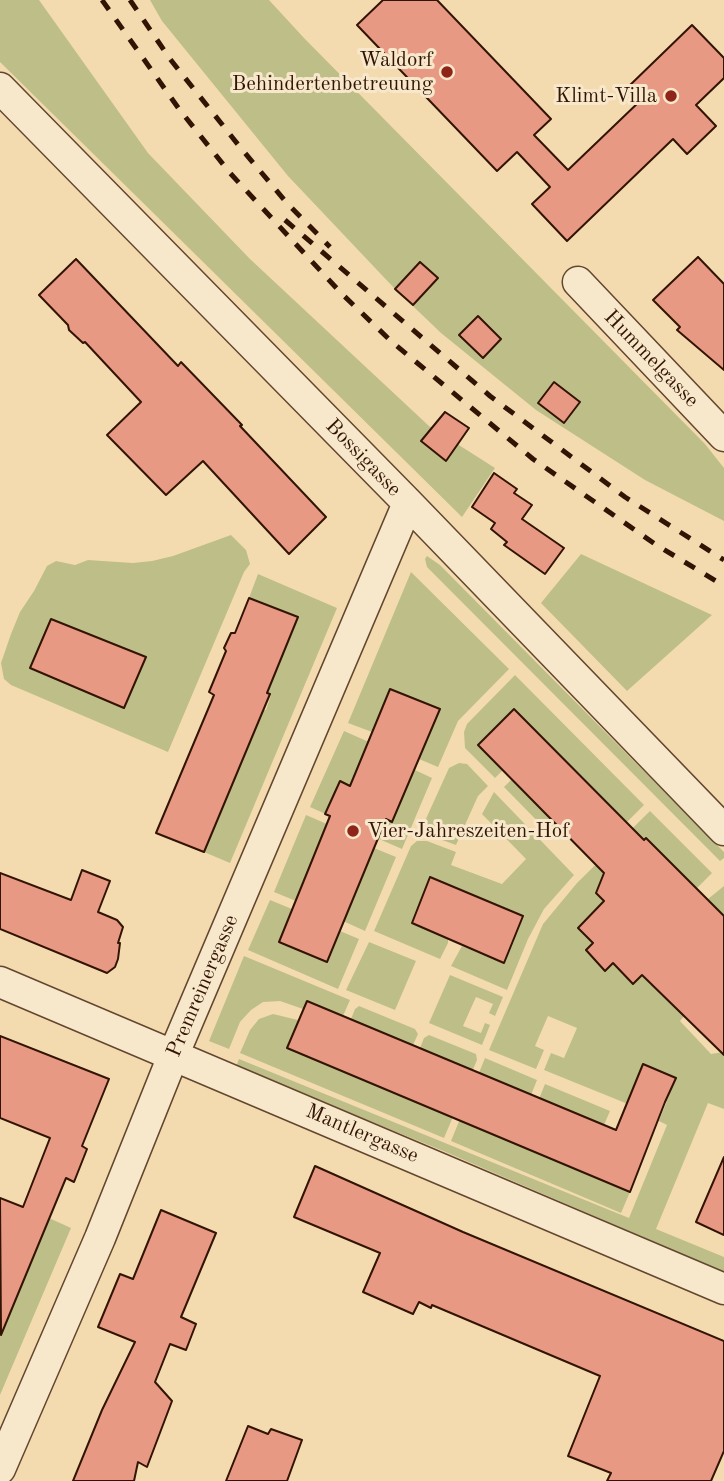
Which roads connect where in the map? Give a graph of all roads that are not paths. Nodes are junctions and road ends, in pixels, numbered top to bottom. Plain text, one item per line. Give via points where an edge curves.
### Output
1 (0, 88) edge
2 (578, 282) dead end
3 (724, 436) edge
4 (408, 503) junction
5 (724, 831) edge
6 (0, 982) edge
7 (173, 1056) junction
8 (724, 1289) edge
9 (0, 1469) edge

1 - 4 street, Bossigasse
2 - 3 street, Hummelgasse
4 - 5 street, Bossigasse
4 - 7 street, Premreinergasse
6 - 7 street, Mantlergasse
7 - 8 street, Mantlergasse
7 - 9 street, Premreinergasse

